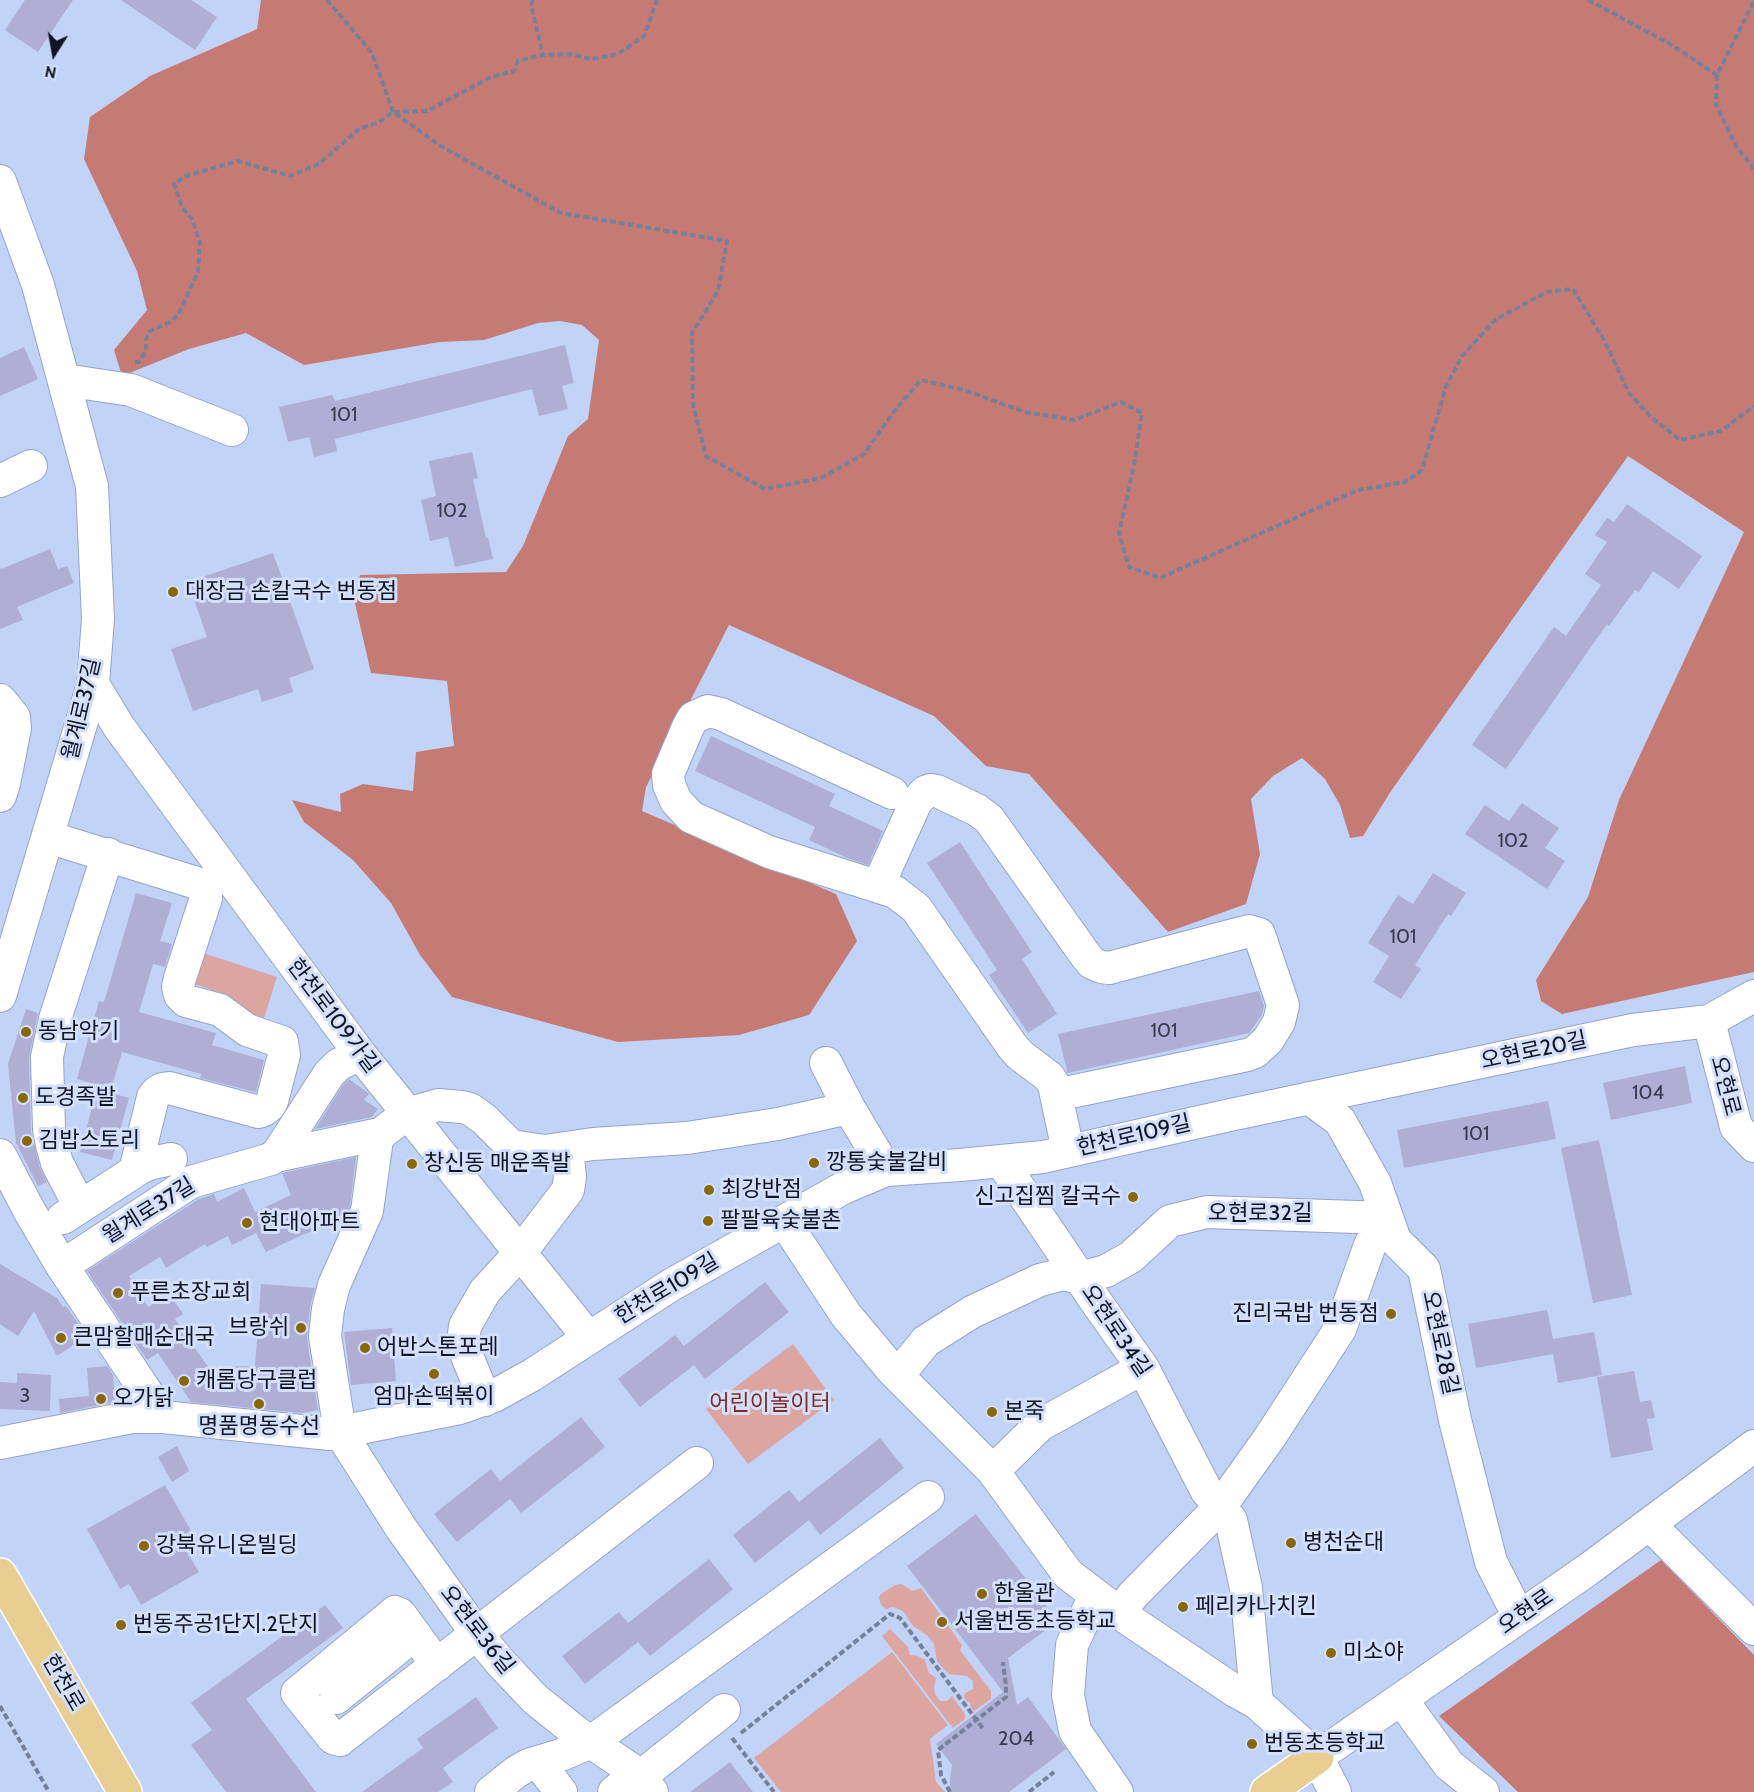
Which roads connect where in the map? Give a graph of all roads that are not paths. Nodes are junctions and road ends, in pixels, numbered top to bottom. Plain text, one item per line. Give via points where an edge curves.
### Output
1 (0, 181) edge
2 (63, 380) junction
3 (232, 430) dead end
4 (31, 466) dead end
5 (0, 481) edge
6 (93, 684) junction
7 (0, 700) edge
8 (892, 793) dead end
9 (0, 796) edge
10 (48, 837) junction
11 (108, 854) junction
12 (878, 886) junction
13 (0, 996) edge
14 (1754, 996) edge
15 (1709, 1021) junction
16 (360, 1054) junction
17 (826, 1063) dead end
18 (1056, 1095) junction
19 (1309, 1098) junction
20 (849, 1108) junction
21 (407, 1114) junction
22 (380, 1134) junction
23 (1754, 1146) edge
24 (567, 1148) junction
25 (1068, 1151) junction
26 (0, 1155) edge
27 (275, 1156) junction
28 (171, 1159) dead end
29 (1001, 1161) junction
30 (886, 1170) junction
31 (135, 1172) junction
32 (80, 1207) junction
33 (1387, 1218) junction
34 (784, 1221) junction
35 (42, 1232) junction
36 (520, 1253) junction
37 (62, 1266) junction
38 (1080, 1278) junction
39 (588, 1337) junction
40 (1143, 1368) junction
41 (898, 1375) junction
42 (485, 1400) junction
43 (163, 1417) junction
44 (340, 1432) junction
45 (0, 1443) edge
46 (1754, 1446) edge
47 (697, 1463) dead end
48 (993, 1471) junction
49 (928, 1497) dead end
50 (1220, 1507) junction
51 (1650, 1525) junction
52 (0, 1575) edge
53 (1095, 1594) junction
54 (1119, 1613) junction
55 (1519, 1617) junction
56 (1750, 1618) edge
57 (415, 1634) junction
58 (477, 1634) junction
59 (437, 1665) junction
60 (336, 1698) dead end
61 (1401, 1699) junction
62 (1257, 1703) junction
63 (724, 1722) road end
64 (591, 1742) junction
65 (1317, 1757) junction
66 (538, 1762) junction
67 (636, 1784) edge
68 (125, 1792) edge
69 (491, 1792) edge
70 (561, 1792) edge
71 (1117, 1792) edge
72 (1267, 1792) edge
73 (1335, 1792) edge
74 (1483, 1792) edge

1 - 2 street, 월계로37길 via 38,285
2 - 3 street via 131,390
2 - 6 street, 월계로37길 via 92,486 98,619
4 - 5 street
6 - 10 street, 월계로37길
6 - 16 street, 한천로109가길 via 119,727
7 - 9 street via 14,717 15,728
8 - 12 street via 708,711 693,718 668,774 676,801 691,817 769,852
10 - 11 street
10 - 13 street, 월계로37길
11 - 31 street via 203,885 206,898 180,978 180,996 220,1010 247,1030 282,1042 284,1054 272,1101 259,1112 169,1088 157,1092
11 - 32 street via 55,1018 47,1057 52,1145
12 - 18 street via 895,892 916,908 1012,1046 1044,1072
12 - 18 street via 916,802 931,790 989,819 1086,956 1101,967 1249,932 1259,933 1283,1005 1280,1022 1255,1052
14 - 15 street, 오현로20길
15 - 19 street, 오현로20길 via 1633,1030
15 - 23 street, 오현로 via 1736,1127
16 - 21 street, 한천로109가길
16 - 27 street via 328,1074
17 - 20 street
18 - 25 street
19 - 25 street, 한천로109길
19 - 33 street, 오현로28길 via 1340,1121 1375,1184
20 - 24 street via 778,1125 687,1138
20 - 30 street
21 - 22 street
21 - 24 street via 438,1105 462,1107 484,1119 511,1146 545,1151
21 - 36 street, 한천로109가길
22 - 27 street, 월계로37길
22 - 44 street via 370,1200 334,1285 326,1323
24 - 36 street via 568,1190
25 - 29 street, 한천로109길
26 - 35 street
27 - 37 street, 월계로37길 via 263,1163 191,1182
28 - 31 street via 152,1162
29 - 30 street, 한천로109길
29 - 38 street, 오현로34길
30 - 34 street, 한천로109길 via 843,1188
31 - 32 street
32 - 35 street
33 - 38 street, 오현로32길 via 1206,1212 1170,1221 1131,1257 1106,1271
33 - 50 street via 1370,1245 1340,1329
33 - 55 street, 오현로28길 via 1395,1240 1424,1269 1455,1420 1491,1562
34 - 39 street, 한천로109길
34 - 41 street via 846,1315
35 - 37 street
36 - 39 street, 한천로109가길
36 - 42 street via 485,1291 465,1326 465,1351
37 - 43 street
38 - 40 street, 오현로34길
38 - 41 street, 오현로32길 via 1063,1274 1040,1281 972,1312 926,1341
39 - 42 street, 한천로109길 via 532,1375
40 - 48 street via 1040,1425
40 - 50 street, 오현로34길 via 1206,1490
41 - 48 street
42 - 44 street, 한천로109길
43 - 44 street, 한천로109길 via 318,1434
43 - 45 street, 한천로109길 via 132,1418
44 - 58 street, 오현로36길 via 401,1528
46 - 51 street, 오현로
47 - 58 street
48 - 53 street via 1068,1574
49 - 64 street
50 - 54 street via 1132,1595
50 - 62 street, 오현로34길 via 1231,1520 1246,1588
51 - 55 street, 오현로
51 - 56 street
52 - 68 main road, 한천로
53 - 54 street
53 - 71 street via 1071,1645 1068,1695 1075,1731
54 - 62 street
55 - 61 street, 오현로
57 - 59 street
57 - 59 street via 398,1613 393,1613 298,1690 299,1696 333,1738 340,1740
57 - 60 street
58 - 59 street
58 - 64 street, 오현로36길 via 535,1699
61 - 65 street, 오현로
61 - 74 street via 1449,1765
62 - 65 street
63 - 67 street
64 - 66 street
64 - 67 street, 오현로36길
65 - 72 main road, 오현로
65 - 73 street
66 - 69 street via 516,1772
66 - 70 street

